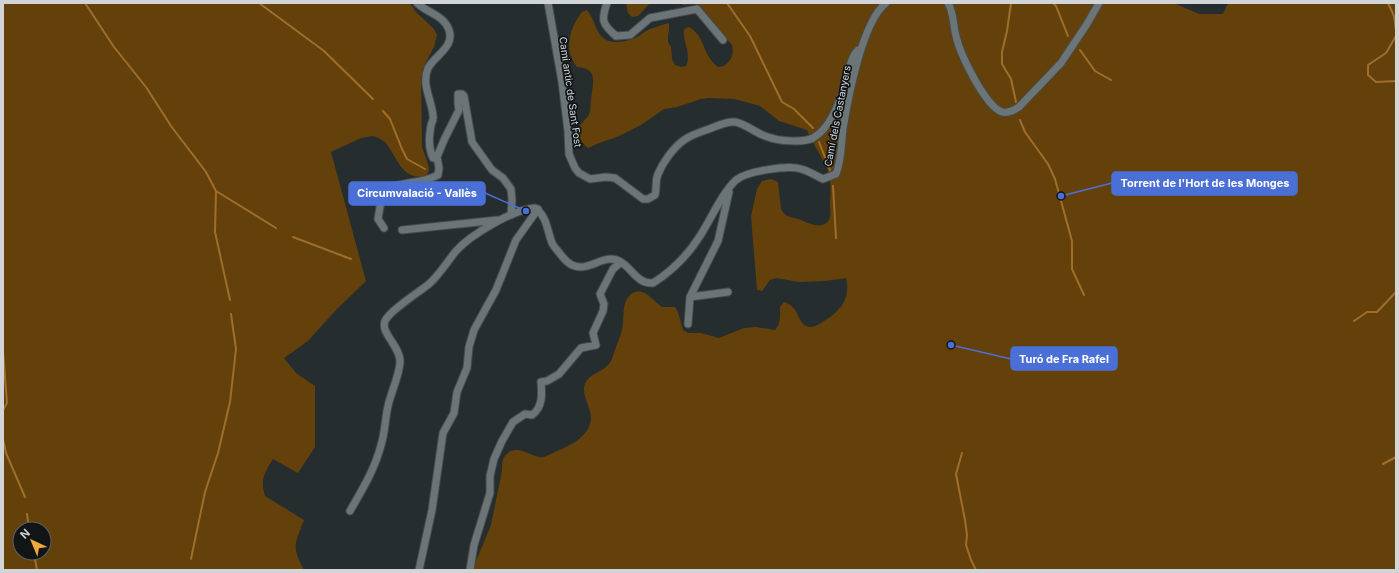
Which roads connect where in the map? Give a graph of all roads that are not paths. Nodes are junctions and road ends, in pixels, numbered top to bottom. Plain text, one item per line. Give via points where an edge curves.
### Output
1 (417, 3) edge
2 (548, 3) edge
3 (607, 3) edge
4 (886, 3) edge
5 (948, 3) edge
6 (1099, 3) edge
7 (723, 40) dead end
8 (862, 50) junction
9 (437, 157) junction
10 (730, 188) junction
11 (538, 209) junction
12 (511, 215) junction
13 (502, 219) junction
14 (384, 228) dead end
15 (402, 230) dead end
16 (621, 262) junction
17 (728, 292) dead end
18 (690, 297) junction
19 (688, 324) dead end
20 (350, 511) dead end
21 (419, 570) edge
22 (470, 570) edge

1 - 9 street via 423,9 437,15 449,29 447,46 429,67 425,79 434,117 429,144 433,158
2 - 8 street, Camí antic de Sant Fost via 562,82 569,154 574,168 590,179 610,176 615,178 643,199 655,195 658,175 679,144 722,124 735,122 768,138 802,141 814,137 825,128 836,109 851,60 858,50
3 - 7 street via 602,14 606,27 616,36 630,35 650,18 697,9
4 - 8 street, Camí dels Castanyers via 871,23
5 - 6 street via 951,7 955,36 972,74 989,102 1003,113 1012,112 1019,107 1056,68
8 - 10 street, Camí dels Castanyers via 845,115 840,164 836,174 823,179 801,169 785,168 741,176
9 - 12 street via 459,110 458,94 462,94 472,142 492,170 503,178 511,189
9 - 14 street via 438,175 430,179 396,184 386,189 380,201 378,219
10 - 16 street via 700,237 683,259 653,283 648,284 639,280
10 - 18 street via 718,241
11 - 12 street via 530,208
11 - 16 street via 544,217 553,245 568,263 585,267 605,259 613,258
11 - 21 street via 516,240 496,290 474,330 467,368 457,392 454,413 443,433 432,510
12 - 13 street
13 - 15 street
13 - 20 street via 468,241 430,283 385,321 386,333 397,347 400,363 388,406 382,444
16 - 22 street via 613,269 600,294 604,304 593,333 596,345 581,348 559,374 541,382 542,396 538,411 532,416 525,414 513,422 502,441 494,459 490,493 474,545
17 - 18 street
18 - 19 street

